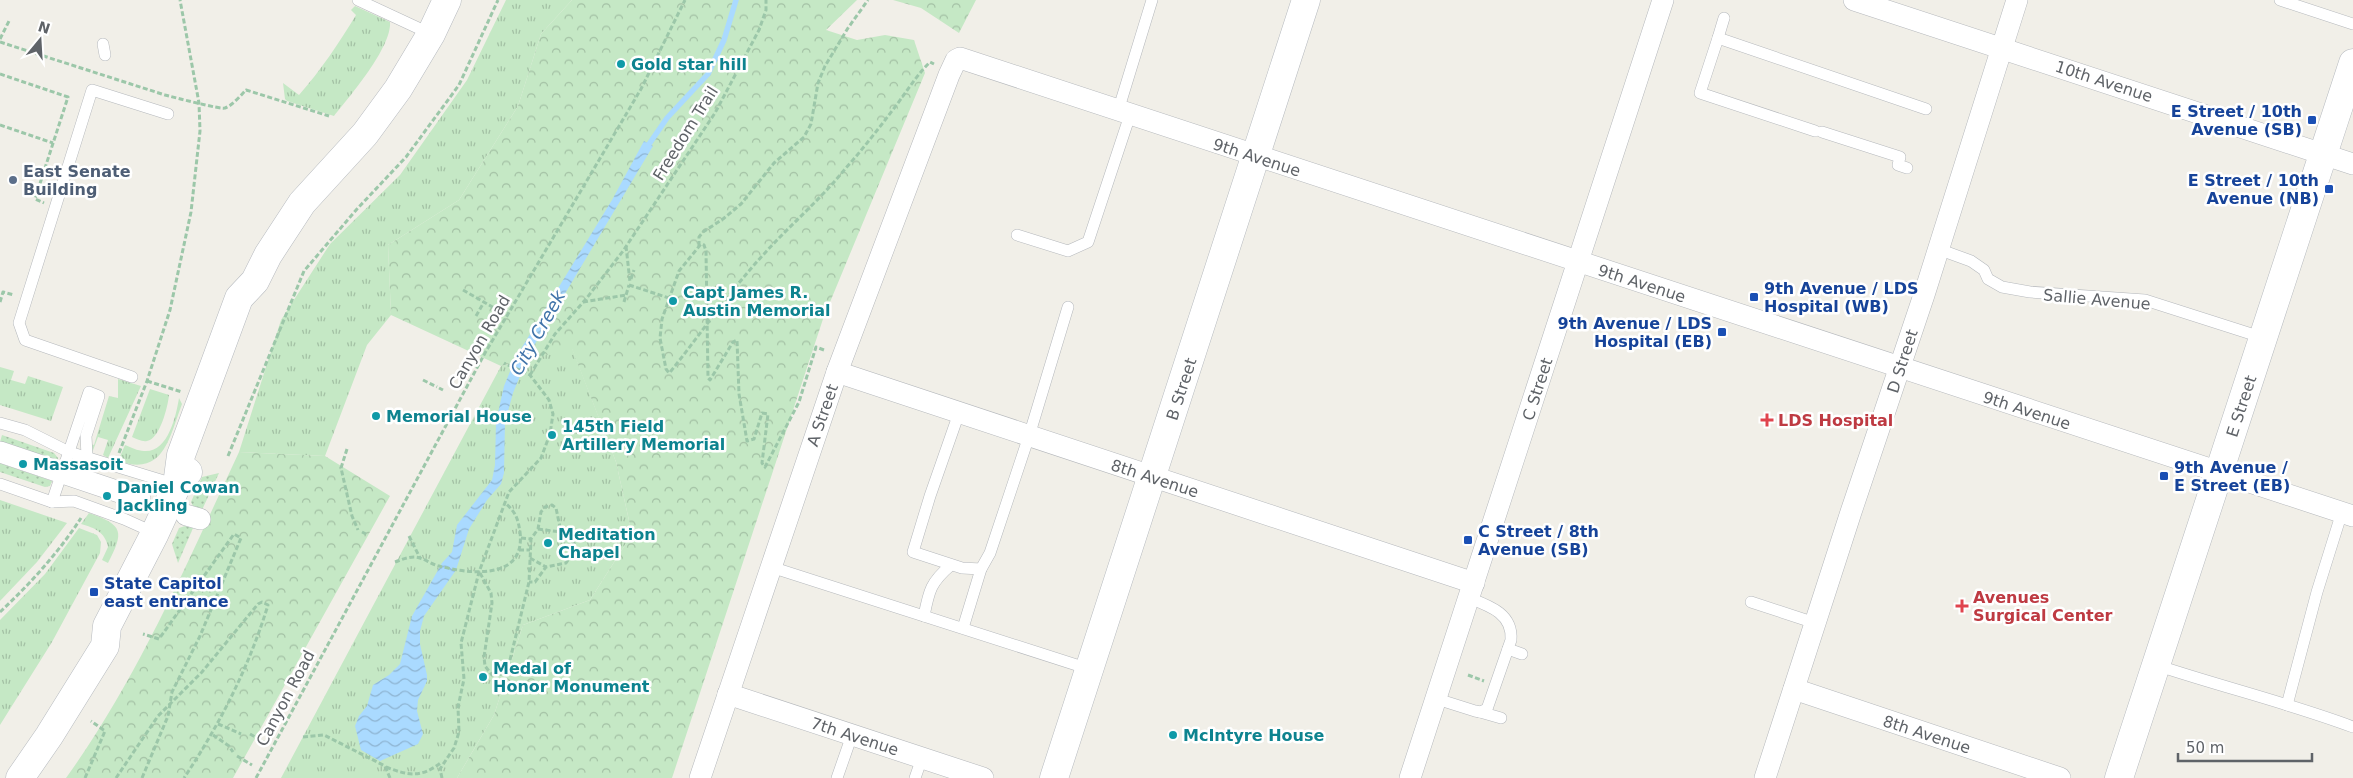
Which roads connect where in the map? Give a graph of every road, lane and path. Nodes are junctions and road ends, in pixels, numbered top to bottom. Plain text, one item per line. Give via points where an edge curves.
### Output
1 (180, 0) edge
2 (358, 0) edge
3 (498, 0) edge
4 (685, 0) edge
5 (766, 0) edge
6 (868, 0) edge
7 (1152, 0) edge
8 (1306, 0) edge
9 (1663, 0) edge
10 (1854, 0) edge
11 (2017, 0) edge
12 (2280, 0) edge
13 (444, 1) edge
14 (1724, 18) dead end
15 (10, 19) dead end
16 (2353, 24) edge
17 (431, 34) junction
18 (1718, 38) junction
19 (0, 40) edge
20 (103, 44) dead end
21 (2002, 48) junction
22 (105, 55) dead end
23 (960, 58) joint
24 (2353, 63) edge
25 (939, 66) dead end
26 (0, 74) edge
27 (199, 103) junction
28 (1926, 109) dead end
29 (1124, 113) junction
30 (168, 114) dead end
31 (329, 116) dead end
32 (0, 125) edge
33 (53, 143) junction
34 (2323, 154) junction
35 (1255, 156) junction
36 (2353, 164) edge
37 (1907, 168) dead end
38 (49, 204) dead end
39 (1017, 235) dead end
40 (626, 246) junction
41 (699, 246) junction
42 (1938, 249) junction
43 (1578, 262) junction
44 (634, 270) dead end
45 (255, 282) junction
46 (630, 283) junction
47 (463, 290) dead end
48 (626, 295) junction
49 (17, 296) dead end
50 (669, 298) junction
51 (0, 302) edge
52 (484, 302) junction
53 (583, 302) junction
54 (624, 302) dead end
55 (1068, 307) dead end
56 (496, 309) dead end
57 (476, 316) dead end
58 (707, 326) junction
59 (2264, 338) junction
60 (824, 350) dead end
61 (504, 363) dead end
62 (1899, 368) junction
63 (837, 372) junction
64 (530, 375) junction
65 (132, 377) joint
66 (423, 380) dead end
67 (147, 381) junction
68 (805, 384) junction
69 (812, 386) dead end
70 (439, 388) dead end
71 (203, 398) junction
72 (960, 413) junction
73 (0, 423) edge
74 (1029, 436) junction
75 (347, 448) dead end
76 (0, 452) edge
77 (69, 452) junction
78 (87, 456) junction
79 (228, 456) dead end
80 (116, 460) dead end
81 (62, 473) junction
82 (2219, 473) junction
83 (1153, 477) junction
84 (0, 484) edge
85 (177, 485) junction
86 (140, 499) dead end
87 (52, 502) junction
88 (505, 503) junction
89 (84, 513) dead end
90 (2348, 514) edge
91 (538, 529) junction
92 (362, 532) dead end
93 (561, 532) junction
94 (155, 533) junction
95 (409, 536) dead end
96 (521, 538) junction
97 (531, 539) junction
98 (519, 550) junction
99 (530, 550) junction
100 (420, 558) junction
101 (530, 558) junction
102 (395, 562) dead end
103 (951, 565) junction
104 (546, 567) junction
105 (771, 567) junction
106 (981, 569) junction
107 (479, 572) junction
108 (529, 582) junction
109 (1471, 591) junction
110 (1752, 602) dead end
111 (0, 612) edge
112 (924, 616) junction
113 (1815, 622) junction
114 (107, 626) junction
115 (963, 628) junction
116 (143, 634) dead end
117 (1508, 649) junction
118 (1522, 654) dead end
119 (2156, 665) junction
120 (1089, 669) junction
121 (1468, 675) dead end
122 (1481, 680) dead end
123 (1794, 689) junction
124 (728, 694) junction
125 (1436, 699) junction
126 (169, 705) junction
127 (2287, 705) junction
128 (1480, 712) junction
129 (1501, 718) dead end
130 (92, 721) dead end
131 (218, 724) junction
132 (2353, 727) edge
133 (241, 734) dead end
134 (250, 734) dead end
135 (213, 735) junction
136 (852, 735) junction
137 (303, 737) dead end
138 (264, 742) dead end
139 (232, 752) dead end
140 (237, 756) dead end
141 (922, 758) junction
142 (444, 760) junction
143 (252, 765) dead end
144 (385, 766) junction
145 (2, 778) edge
146 (20, 778) edge
147 (85, 778) edge
148 (116, 778) edge
149 (142, 778) edge
150 (184, 778) edge
151 (256, 778) edge
152 (390, 778) edge
153 (442, 778) edge
154 (700, 778) edge
155 (837, 778) edge
156 (915, 778) edge
157 (983, 778) edge
158 (1054, 778) edge
159 (1410, 778) edge
160 (1765, 778) edge
161 (2060, 778) edge
162 (2118, 778) edge

1 - 27 path
2 - 17 lane
3 - 79 path via 459,85 406,157 304,271
4 - 151 path, Canyon Road via 637,96 485,354
5 - 40 path, Freedom Trail via 759,30 715,113
6 - 41 path via 825,66 818,83 811,124 804,137 774,163 741,204 703,232
7 - 29 lane
8 - 35 street, B Street
9 - 43 street, C Street
10 - 21 street, 10th Avenue
11 - 21 street, D Street
12 - 16 lane
13 - 17 street
14 - 18 lane
15 - 19 path
17 - 45 street via 382,112 297,210 268,254
18 - 28 lane
18 - 37 lane via 1700,93 1900,157 1898,165
19 - 27 path via 165,95
20 - 22 lane
21 - 34 street, 10th Avenue
21 - 42 street, D Street
23 - 29 street, 9th Avenue
23 - 63 street, A Street via 949,75
24 - 34 street, E Street
25 - 58 path via 930,62 914,78 864,148 764,254
26 - 33 path via 68,96
27 - 31 path via 223,110 246,90
27 - 67 path via 200,131 191,212 170,310
29 - 35 street, 9th Avenue
29 - 39 lane via 1088,242 1068,251
30 - 65 lane via 92,90 19,323 25,340
32 - 33 path
33 - 38 path via 35,199
34 - 36 street, 10th Avenue
34 - 59 street, E Street
35 - 43 street, 9th Avenue
35 - 83 street, B Street
40 - 46 path
40 - 53 path, Freedom Trail
41 - 50 path via 679,271
41 - 58 path via 704,245 706,251
42 - 59 lane, Sallie Avenue via 1971,261 1984,270 1988,279 2002,287 2145,300
42 - 62 street, D Street
43 - 62 street, 9th Avenue
43 - 109 street, C Street
44 - 46 path
45 - 71 street via 239,298
45 - 85 street via 256,303 224,391 197,461
46 - 48 path
46 - 50 path
47 - 52 path
48 - 53 path
48 - 54 path
49 - 51 path via 3,292
50 - 58 path via 660,338 668,372
52 - 56 path
52 - 57 path
53 - 64 path, Freedom Trail via 555,334
55 - 74 lane
58 - 68 path via 709,380 734,340 738,341 739,394 747,440 754,439 762,413 768,414 763,466 768,465 800,402
59 - 82 street, E Street
60 - 68 path via 816,347
61 - 64 path
62 - 82 street, 9th Avenue
62 - 113 street, D Street
63 - 72 street, 8th Avenue
63 - 105 street, A Street
64 - 88 path via 549,400 553,414 550,434 541,458 509,492
65 - 67 path
66 - 70 path
67 - 71 path
67 - 80 path
68 - 69 path
71 - 85 street via 181,455
72 - 74 street, 8th Avenue
72 - 103 lane via 913,552
73 - 77 lane via 25,430
74 - 83 street, 8th Avenue
74 - 106 lane via 990,553
75 - 92 path via 341,468 352,516
76 - 81 street
77 - 78 lane
77 - 78 lane via 89,392 99,396 86,436
77 - 81 lane
78 - 85 lane
81 - 86 street
81 - 87 lane
82 - 90 street, 9th Avenue
82 - 119 street, E Street
83 - 109 street, 8th Avenue
83 - 120 street, B Street
84 - 87 lane
85 - 94 street
87 - 94 lane via 74,501
88 - 96 path via 518,516
88 - 107 path
89 - 111 path via 66,540
90 - 127 lane via 2317,592
91 - 93 path
91 - 93 path via 541,512 552,505 556,508
91 - 97 path
93 - 104 path via 574,543 575,550 566,563
94 - 114 street
95 - 100 path
96 - 97 path
96 - 98 path
97 - 99 path
98 - 99 path
98 - 107 path via 507,566 495,572
99 - 101 path
100 - 102 path
100 - 107 path via 441,567
101 - 104 path
101 - 108 path
103 - 106 lane
103 - 112 lane via 936,578
104 - 108 path via 535,582
105 - 112 lane
105 - 124 street, A Street
106 - 115 lane
107 - 108 path via 491,593 484,657 485,666 492,675 503,674 508,668
107 - 142 path via 461,643 464,679 458,707 459,732 454,748
109 - 117 lane via 1508,621 1512,630
109 - 125 street, C Street
110 - 113 lane
112 - 115 lane
113 - 123 street, D Street
114 - 145 street via 89,639
114 - 146 street via 105,646
115 - 120 lane
116 - 126 path via 159,640 234,534 241,538
117 - 118 lane
117 - 128 lane via 1487,709
119 - 127 lane
119 - 162 street, E Street
120 - 158 street, B Street
121 - 122 path
123 - 160 street, D Street
123 - 161 street, 8th Avenue
124 - 136 street, 7th Avenue
124 - 154 street, A Street
125 - 128 lane
125 - 159 street, C Street
126 - 131 path via 262,602 268,605 255,646
126 - 148 path
126 - 149 path via 168,716
127 - 132 lane
128 - 129 lane
130 - 147 path via 106,730
131 - 133 path
131 - 135 path
134 - 138 path
135 - 139 path
135 - 150 path
136 - 141 street, 7th Avenue
136 - 155 lane
137 - 144 path via 324,735
140 - 143 path
141 - 156 lane
141 - 157 street, 7th Avenue
142 - 144 path via 432,770 416,776
142 - 153 path via 440,769
144 - 152 path

